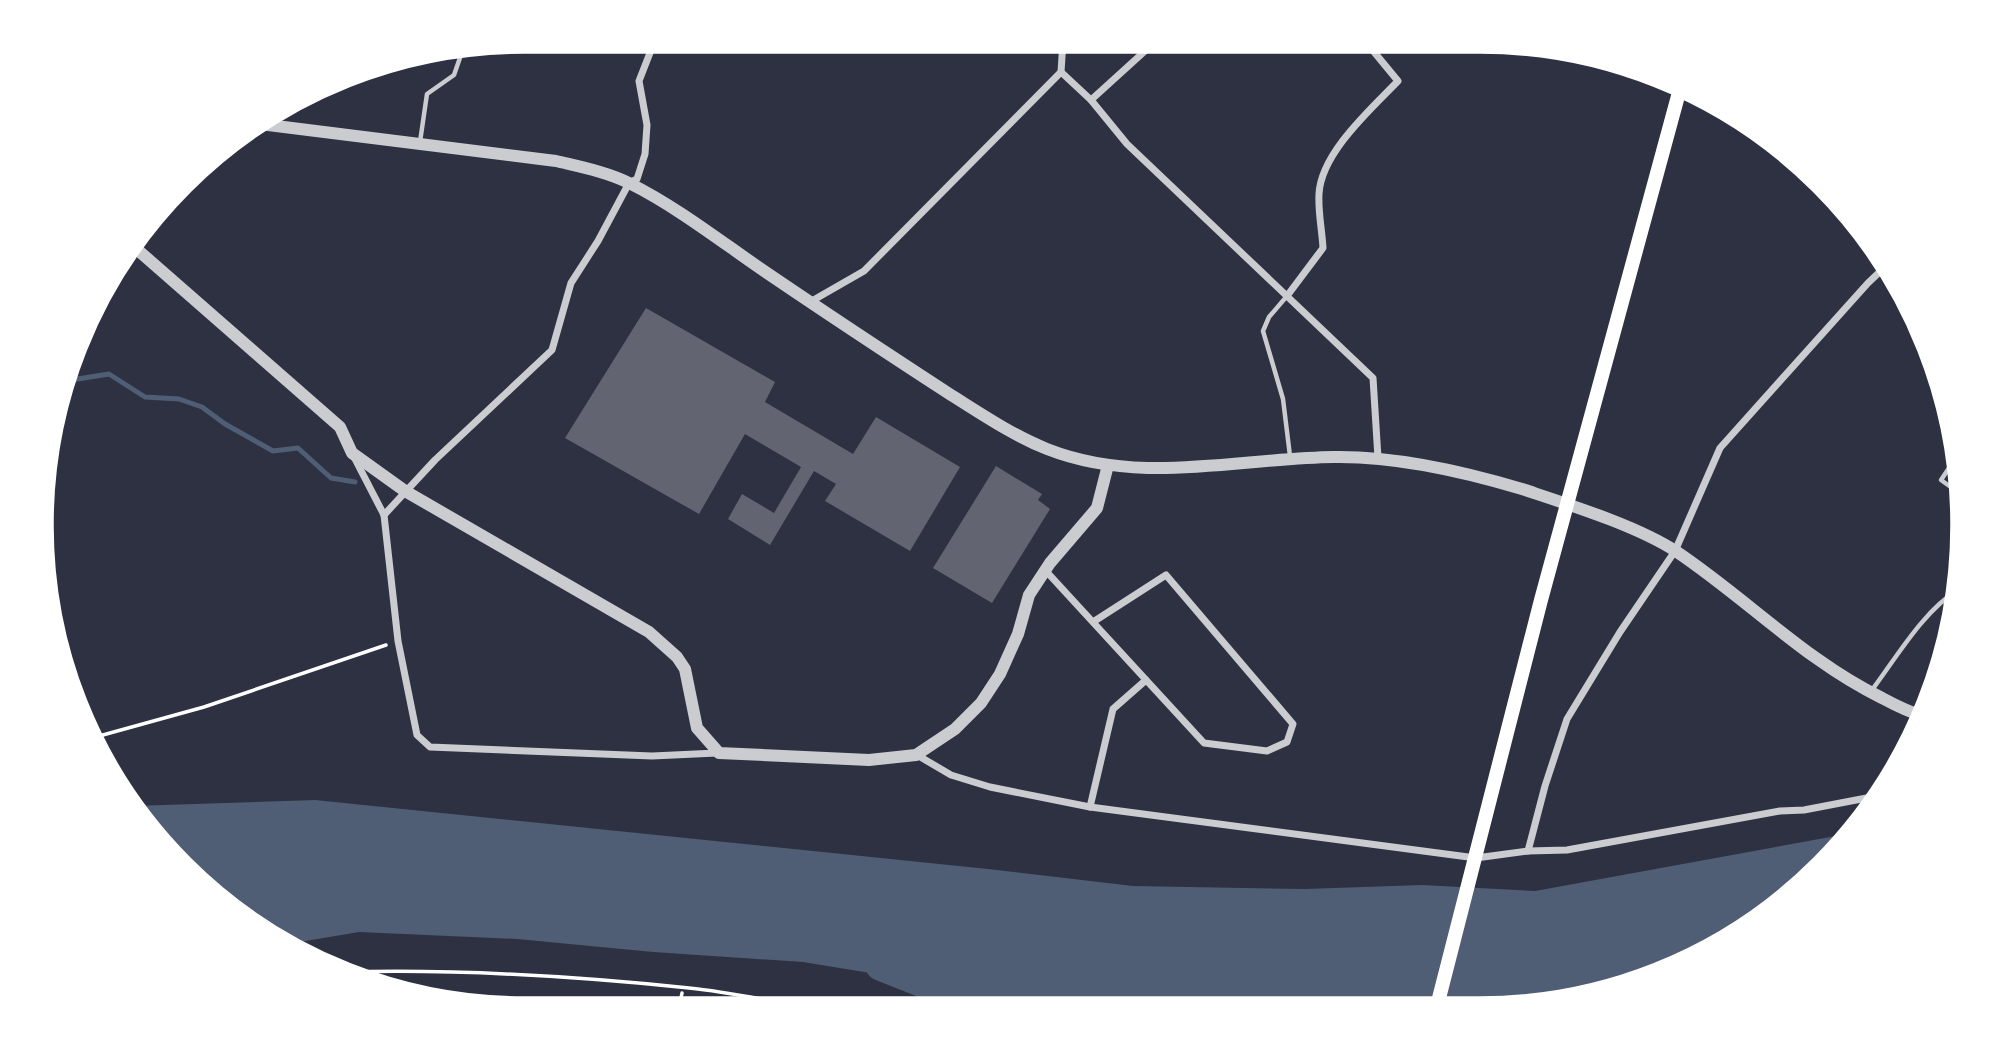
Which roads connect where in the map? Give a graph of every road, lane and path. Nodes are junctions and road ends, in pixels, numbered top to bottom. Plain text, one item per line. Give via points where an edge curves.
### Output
1 (650, 52) edge
2 (1062, 52) edge
3 (1144, 52) edge
4 (1373, 52) edge
5 (460, 57) edge
6 (1061, 72) junction
7 (1678, 96) edge
8 (1091, 100) junction
9 (273, 126) edge
10 (420, 143) junction
11 (629, 183) junction
12 (140, 251) edge
13 (1879, 272) edge
14 (1287, 296) junction
15 (810, 302) junction
16 (352, 453) junction
17 (1378, 457) junction
18 (1290, 460) junction
19 (1108, 465) junction
20 (1948, 468) edge
21 (1950, 487) edge
22 (405, 491) junction
23 (1567, 505) junction
24 (384, 515) junction
25 (1675, 551) junction
26 (1045, 570) junction
27 (1946, 597) edge
28 (1093, 622) junction
29 (398, 641) junction
30 (1146, 680) junction
31 (1870, 692) junction
32 (1914, 712) edge
33 (101, 735) edge
34 (719, 753) junction
35 (916, 754) junction
36 (1866, 798) edge
37 (1090, 807) junction
38 (1528, 851) junction
39 (1475, 864) junction
40 (370, 971) edge
41 (682, 993) dead end
42 (681, 998) edge
43 (751, 998) edge
44 (1439, 998) edge

1 - 11 street via 639,81 647,125 645,154 637,179
2 - 6 street
3 - 8 street
4 - 14 street via 1398,81 1345,137 1324,175 1319,192 1323,248
5 - 10 lane via 454,75 427,94
6 - 8 street
6 - 15 street via 864,271
7 - 23 main road
8 - 14 street via 1135,152
9 - 10 street
10 - 11 street via 556,161
11 - 15 street
11 - 22 street via 572,283 552,350
12 - 16 street via 340,426
13 - 25 street via 1720,448
14 - 17 street via 1373,378
14 - 18 lane via 1263,331 1283,399
15 - 19 street via 1017,435 1049,450
16 - 22 street
16 - 24 street
17 - 18 street
17 - 23 street via 1507,485
18 - 19 street via 1178,469
19 - 26 street via 1097,508
20 - 21 lane via 1941,480
22 - 24 street
22 - 34 street via 649,632 685,669 697,728
23 - 25 street
23 - 39 main road
24 - 29 street
25 - 31 street via 1818,660
25 - 38 street via 1567,719
26 - 28 street
26 - 35 street via 1028,595 1018,634 1000,674 981,703 955,729
27 - 31 lane
28 - 30 street
28 - 30 street via 1166,575 1293,724 1287,742 1268,751 1204,743
29 - 33 path via 204,707
29 - 34 street via 416,735 430,747 652,756
30 - 37 street via 1113,709
31 - 32 street
34 - 35 street via 869,760
35 - 37 street via 951,775 990,787
36 - 38 street via 1567,850
37 - 39 street
38 - 39 street
39 - 44 main road
40 - 43 path via 517,973 692,988
41 - 42 path

